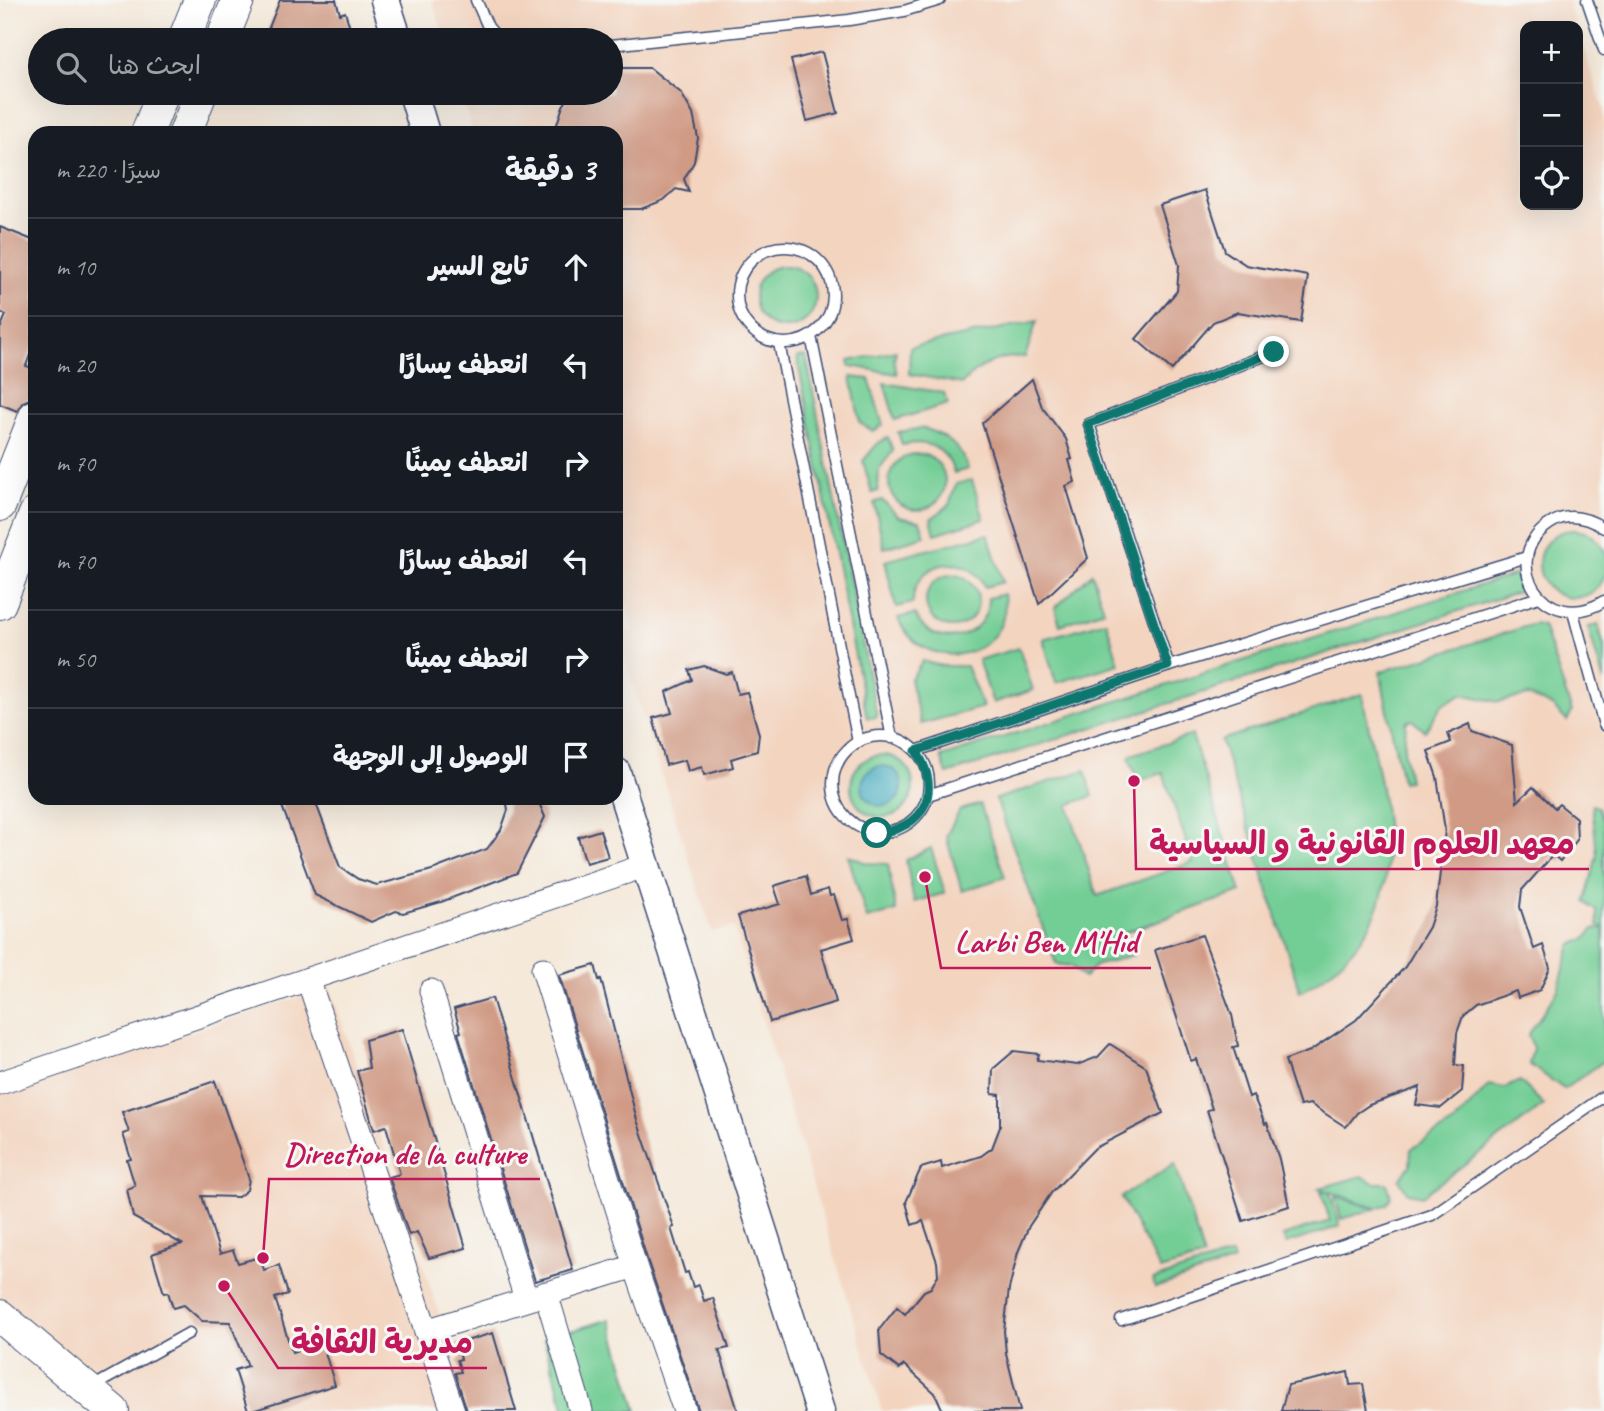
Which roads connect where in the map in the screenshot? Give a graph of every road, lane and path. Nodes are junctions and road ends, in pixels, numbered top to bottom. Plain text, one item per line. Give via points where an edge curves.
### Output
1 (200, 0) edge
2 (238, 0) edge
3 (385, 0) edge
4 (476, 0) edge
5 (940, 0) edge
6 (1587, 0) edge
7 (189, 28) edge
8 (227, 28) edge
9 (394, 28) edge
10 (489, 28) edge
11 (623, 43) edge
12 (1604, 50) edge
13 (158, 105) edge
14 (196, 105) edge
15 (417, 105) edge
16 (150, 126) edge
17 (188, 126) edge
18 (423, 126) edge
19 (811, 336) junction
20 (779, 344) junction
21 (1274, 352) dead end
22 (28, 434) edge
23 (0, 505) edge
24 (1604, 528) edge
25 (28, 532) edge
26 (1527, 556) junction
27 (1539, 597) junction
28 (1604, 601) edge
29 (0, 603) edge
30 (1573, 612) junction
31 (1168, 666) junction
32 (1604, 725) edge
33 (892, 737) junction
34 (858, 742) junction
35 (916, 751) junction
36 (928, 795) junction
37 (623, 796) edge
38 (644, 866) junction
39 (543, 969) dead end
40 (309, 979) junction
41 (431, 991) dead end
42 (0, 1083) edge
43 (1604, 1096) edge
44 (635, 1266) junction
45 (536, 1296) junction
46 (0, 1316) edge
47 (1121, 1320) dead end
48 (426, 1331) junction
49 (189, 1333) dead end
50 (89, 1388) junction
51 (113, 1411) edge
52 (453, 1411) edge
53 (581, 1411) edge
54 (685, 1411) edge
55 (820, 1411) edge

1 - 7 main road
2 - 8 main road
3 - 9 street
4 - 10 lane
5 - 11 lane via 904,12 849,20
6 - 12 lane
13 - 16 main road
14 - 17 main road
15 - 18 street
19 - 20 lane
19 - 20 lane via 832,308 828,272 801,249 766,251 741,275 739,311 755,332
19 - 33 lane
20 - 34 lane
21 - 31 lane via 1088,424
22 - 23 main road
24 - 26 lane via 1576,516 1559,519 1543,527
25 - 29 main road
26 - 27 lane via 1527,571
26 - 31 lane
27 - 30 lane via 1555,608
27 - 36 lane
28 - 30 lane
30 - 32 lane
31 - 35 lane
33 - 34 lane
33 - 35 lane
34 - 36 lane via 840,761 833,785 837,803 853,823 877,833 894,831 910,824
35 - 36 lane via 925,764
37 - 38 street
38 - 40 street
38 - 55 street
39 - 44 street
40 - 42 street
40 - 48 street
41 - 45 street
43 - 47 lane via 1432,1215
44 - 45 street
44 - 54 street
45 - 48 street
45 - 53 street
46 - 50 main road
48 - 52 street
49 - 50 lane
50 - 51 main road

